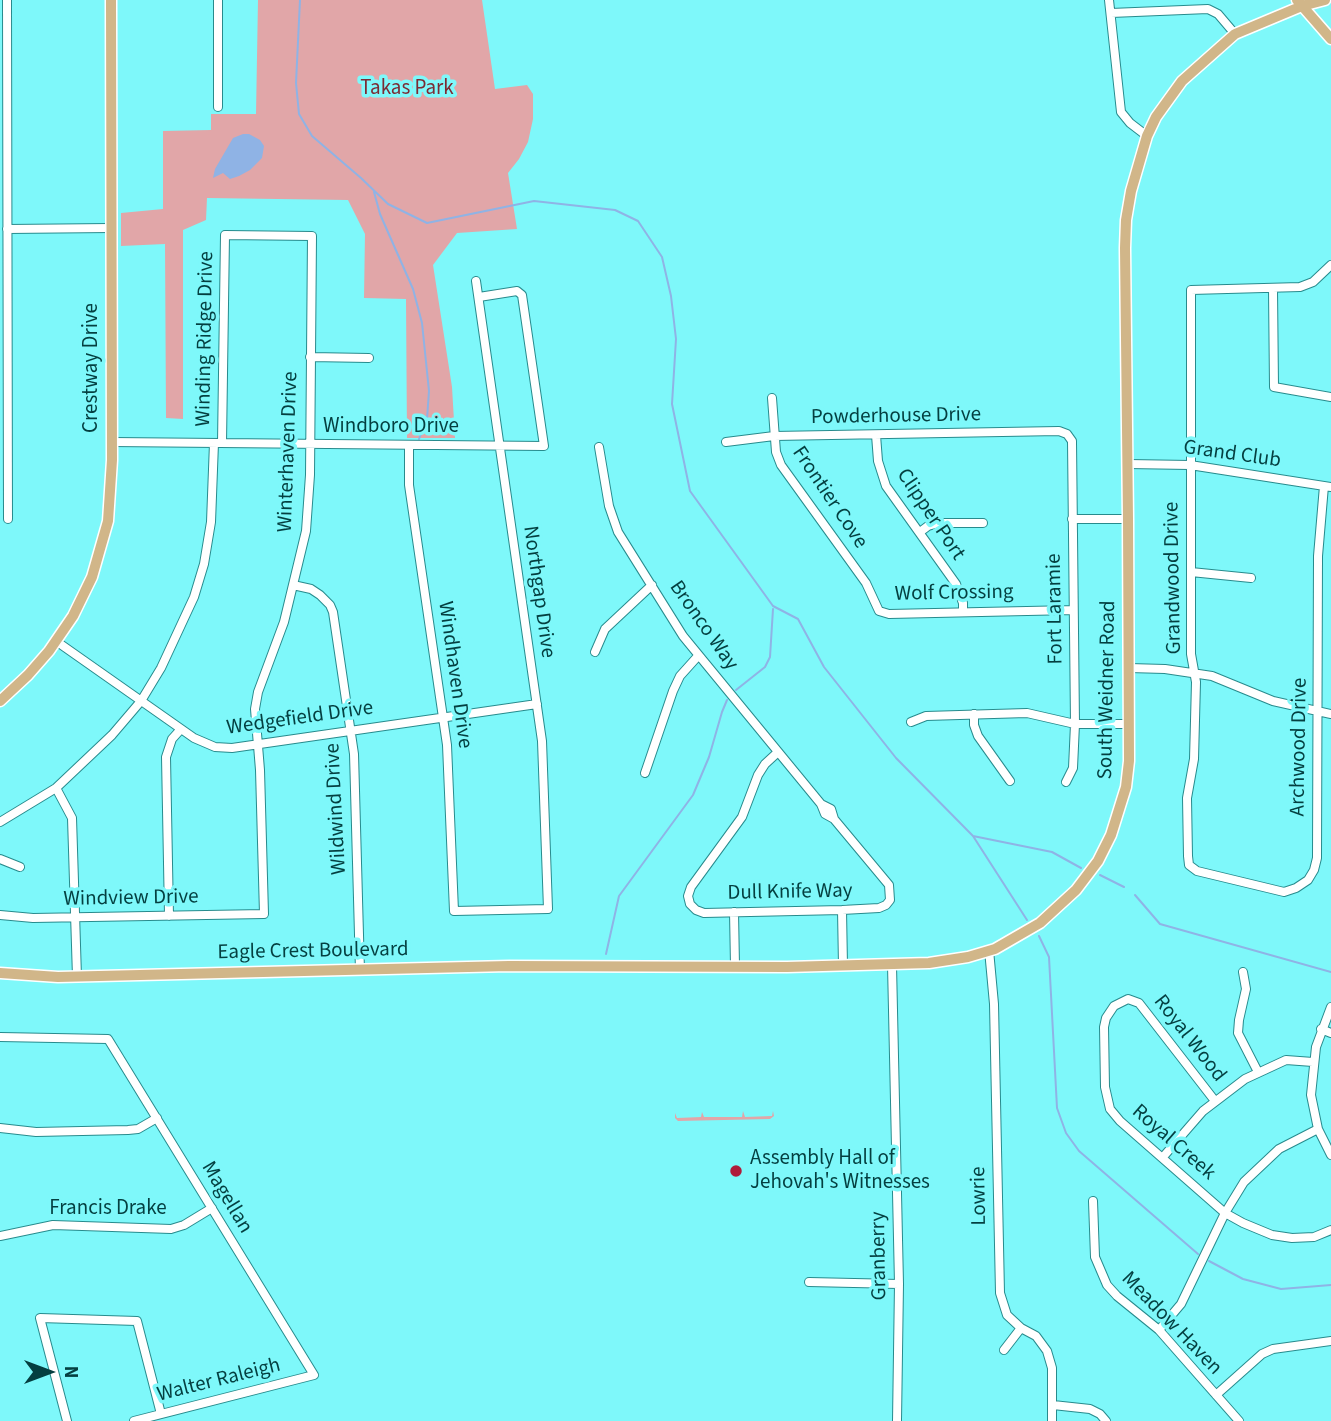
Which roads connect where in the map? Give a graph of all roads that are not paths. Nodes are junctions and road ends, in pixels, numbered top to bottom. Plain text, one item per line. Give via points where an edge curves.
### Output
1 (7, 0) edge
2 (111, 0) edge
3 (218, 0) edge
4 (1110, 0) edge
5 (1325, 0) edge
6 (1299, 3) edge
7 (1111, 13) junction
8 (1235, 34) junction
9 (1331, 39) edge
10 (3, 77) edge
11 (218, 107) dead end
12 (1147, 136) junction
13 (111, 228) junction
14 (7, 229) junction
15 (312, 236) joint
16 (1331, 265) edge
17 (476, 281) dead end
18 (1273, 289) junction
19 (479, 297) junction
20 (310, 357) junction
21 (369, 358) dead end
22 (1331, 397) edge
23 (772, 398) dead end
24 (4, 421) edge
25 (1067, 434) joint
26 (876, 435) junction
27 (774, 436) junction
28 (112, 442) junction
29 (726, 442) dead end
30 (218, 443) junction
31 (310, 444) junction
32 (409, 445) junction
33 (501, 446) junction
34 (599, 447) dead end
35 (1128, 464) junction
36 (1190, 465) junction
37 (1328, 487) edge
38 (8, 519) dead end
39 (1072, 519) junction
40 (1128, 519) junction
41 (984, 523) dead end
42 (920, 532) junction
43 (1191, 572) junction
44 (1251, 578) dead end
45 (293, 585) junction
46 (652, 585) junction
47 (1073, 610) junction
48 (879, 611) joint
49 (963, 612) junction
50 (56, 641) junction
51 (595, 652) dead end
52 (698, 656) junction
53 (1129, 668) junction
54 (1194, 672) junction
55 (0, 701) edge
56 (141, 701) junction
57 (537, 704) junction
58 (1316, 712) junction
59 (974, 714) junction
60 (1331, 714) edge
61 (443, 716) junction
62 (911, 722) dead end
63 (1075, 724) junction
64 (1129, 724) junction
65 (181, 729) junction
66 (351, 730) junction
67 (256, 744) junction
68 (778, 752) junction
69 (645, 773) dead end
70 (1010, 781) dead end
71 (1066, 782) dead end
72 (56, 788) junction
73 (0, 822) edge
74 (0, 859) edge
75 (1189, 865) joint
76 (20, 867) dead end
77 (890, 900) joint
78 (842, 909) junction
79 (454, 911) joint
80 (734, 912) junction
81 (264, 914) joint
82 (0, 915) edge
83 (169, 916) junction
84 (75, 918) junction
85 (989, 950) junction
86 (627, 965) joint
87 (892, 965) junction
88 (735, 966) junction
89 (843, 966) junction
90 (360, 971) junction
91 (1243, 972) dead end
92 (0, 973) edge
93 (77, 977) junction
94 (1135, 999) joint
95 (1331, 1007) edge
96 (1321, 1029) junction
97 (1331, 1033) edge
98 (0, 1037) edge
99 (1313, 1062) junction
100 (1258, 1072) junction
101 (1214, 1101) junction
102 (157, 1118) junction
103 (0, 1129) edge
104 (1318, 1129) junction
105 (1331, 1155) edge
106 (1163, 1157) junction
107 (1093, 1201) dead end
108 (212, 1209) junction
109 (1225, 1213) junction
110 (1331, 1230) edge
111 (0, 1236) edge
112 (809, 1282) dead end
113 (899, 1284) junction
114 (1021, 1328) junction
115 (1159, 1330) junction
116 (1331, 1341) edge
117 (1004, 1350) dead end
118 (314, 1375) joint
119 (1216, 1395) junction
120 (1053, 1405) junction
121 (160, 1414) junction
122 (67, 1421) edge
123 (134, 1421) edge
124 (897, 1421) edge
125 (1052, 1421) edge
126 (1106, 1421) edge
127 (1239, 1421) edge

1 - 10 street
2 - 13 main road, Crestway Drive
3 - 11 street
4 - 7 street
5 - 6 main road, South Weidner Road
6 - 8 main road, South Weidner Road
6 - 9 main road
7 - 8 street via 1208,9 1218,13
7 - 12 street via 1121,112
8 - 12 main road, South Weidner Road via 1182,81
10 - 14 street
12 - 35 main road, South Weidner Road via 1126,220
13 - 14 street
13 - 28 main road, Crestway Drive
14 - 24 street
15 - 20 street, Winterhaven Drive
15 - 30 street, Winding Ridge Drive via 225,235
16 - 18 street via 1309,284
17 - 19 street, Northgap Drive
18 - 22 street via 1273,387
18 - 36 street, Grandwood Drive via 1191,290
19 - 33 street, Northgap Drive
19 - 33 street, Windboro Drive via 517,291 522,295 544,446
20 - 21 street
20 - 31 street, Winterhaven Drive
23 - 27 street, Frontier Cove
24 - 38 street
25 - 26 street, Powderhouse Drive
25 - 39 street, Fort Laramie via 1072,441
26 - 27 street, Powderhouse Drive
26 - 42 street, Clipper Port via 880,474
27 - 29 street, Powderhouse Drive
27 - 48 street, Frontier Cove via 781,465 866,583
28 - 30 street, Windboro Drive
28 - 50 main road, Crestway Drive via 111,493 102,548 73,616
30 - 31 street, Windboro Drive
30 - 56 street, Winding Ridge Drive via 201,575 178,635
31 - 32 street, Windboro Drive
31 - 45 street, Winterhaven Drive via 306,531
32 - 33 street, Windboro Drive
32 - 61 street, Windhaven Drive via 409,485
33 - 57 street, Northgap Drive
34 - 46 street, Bronco Way via 613,520
35 - 36 street, Grand Club
35 - 40 main road, South Weidner Road
36 - 37 street, Grand Club
36 - 43 street, Grandwood Drive
37 - 58 street, Archwood Drive via 1318,556
39 - 40 street
39 - 47 street, Fort Laramie
40 - 53 main road, South Weidner Road
41 - 42 street via 939,523
42 - 49 street, Clipper Port via 961,593
43 - 44 street
43 - 54 street, Grandwood Drive
45 - 66 street, Wildwind Drive via 320,594 333,612
45 - 67 street, Winterhaven Drive via 256,700
46 - 51 street via 605,629
46 - 52 street, Bronco Way
47 - 49 street, Wolf Crossing
47 - 63 street, Fort Laramie
48 - 49 street, Wolf Crossing
50 - 55 main road, Crestway Drive
50 - 56 street, Wedgefield Drive
52 - 68 street, Bronco Way
52 - 69 street via 673,691
53 - 54 street
53 - 64 main road, South Weidner Road
54 - 58 street
54 - 75 street, Grandwood Drive via 1195,747 1187,798
56 - 65 street, Wedgefield Drive
56 - 72 street, Winding Ridge Drive
57 - 61 street, Wedgefield Drive
57 - 79 street, Northgap Drive via 545,773 548,909
58 - 60 street
58 - 75 street, Archwood Drive via 1317,858 1308,880 1284,892 1197,871
59 - 62 street via 926,716
59 - 63 street via 1027,713
59 - 70 street via 978,736
61 - 66 street, Wedgefield Drive
61 - 79 street, Windhaven Drive
63 - 64 street
63 - 71 street, Fort Laramie via 1073,768
64 - 85 main road, South Weidner Road via 1126,786 1098,861 1076,890 1040,923
65 - 67 street, Wedgefield Drive via 215,747
65 - 83 street via 166,757
66 - 67 street, Wedgefield Drive
66 - 90 street, Wildwind Drive
67 - 81 street, Winterhaven Drive
68 - 77 street, Bronco Way via 821,804 831,809 834,820 889,885
68 - 80 street, Dull Knife Way via 758,775 743,817 688,896 690,904 704,913
72 - 73 street, Winding Ridge Drive
72 - 84 street via 72,818
74 - 76 street
77 - 78 street, Dull Knife Way via 879,908
78 - 80 street, Dull Knife Way
78 - 89 street
80 - 88 street
81 - 83 street, Windview Drive
82 - 84 street, Windview Drive
83 - 84 street, Windview Drive
84 - 93 street
85 - 87 main road, South Weidner Road via 929,963
85 - 114 street, Lowrie via 1000,1293 1007,1315
86 - 88 main road, South Weidner Road
86 - 90 main road, Eagle Crest Boulevard
87 - 89 main road, South Weidner Road
87 - 113 street, Granberry
88 - 89 main road, South Weidner Road
90 - 93 main road, Eagle Crest Boulevard
91 - 100 street via 1246,989 1238,1033
92 - 93 main road, Eagle Crest Boulevard
94 - 101 street, Royal Wood
94 - 106 street, Royal Creek via 1122,1000 1106,1018 1106,1095 1120,1121
95 - 96 street
96 - 97 street
96 - 99 street
98 - 102 street, Magellan via 108,1039
99 - 100 street via 1286,1060
99 - 104 street via 1311,1095
100 - 101 street
101 - 106 street
102 - 103 street via 128,1130
102 - 108 street, Magellan
104 - 105 street
104 - 109 street via 1266,1159 1244,1182
106 - 109 street, Royal Creek
107 - 115 street, Meadow Haven via 1094,1250 1103,1278 1117,1296
108 - 111 street, Francis Drake via 171,1229 53,1225
108 - 118 street, Magellan
109 - 110 street, Royal Creek via 1257,1230 1292,1238
109 - 115 street via 1181,1304
112 - 113 street
113 - 124 street, Granberry
114 - 117 street
114 - 120 street, Lowrie via 1036,1336 1047,1351
115 - 119 street, Meadow Haven
116 - 119 street via 1262,1354
118 - 121 street, Walter Raleigh
119 - 127 street, Meadow Haven
120 - 125 street, Lowrie
120 - 126 street via 1090,1409
121 - 122 street via 137,1321 40,1318
121 - 123 street, Walter Raleigh

